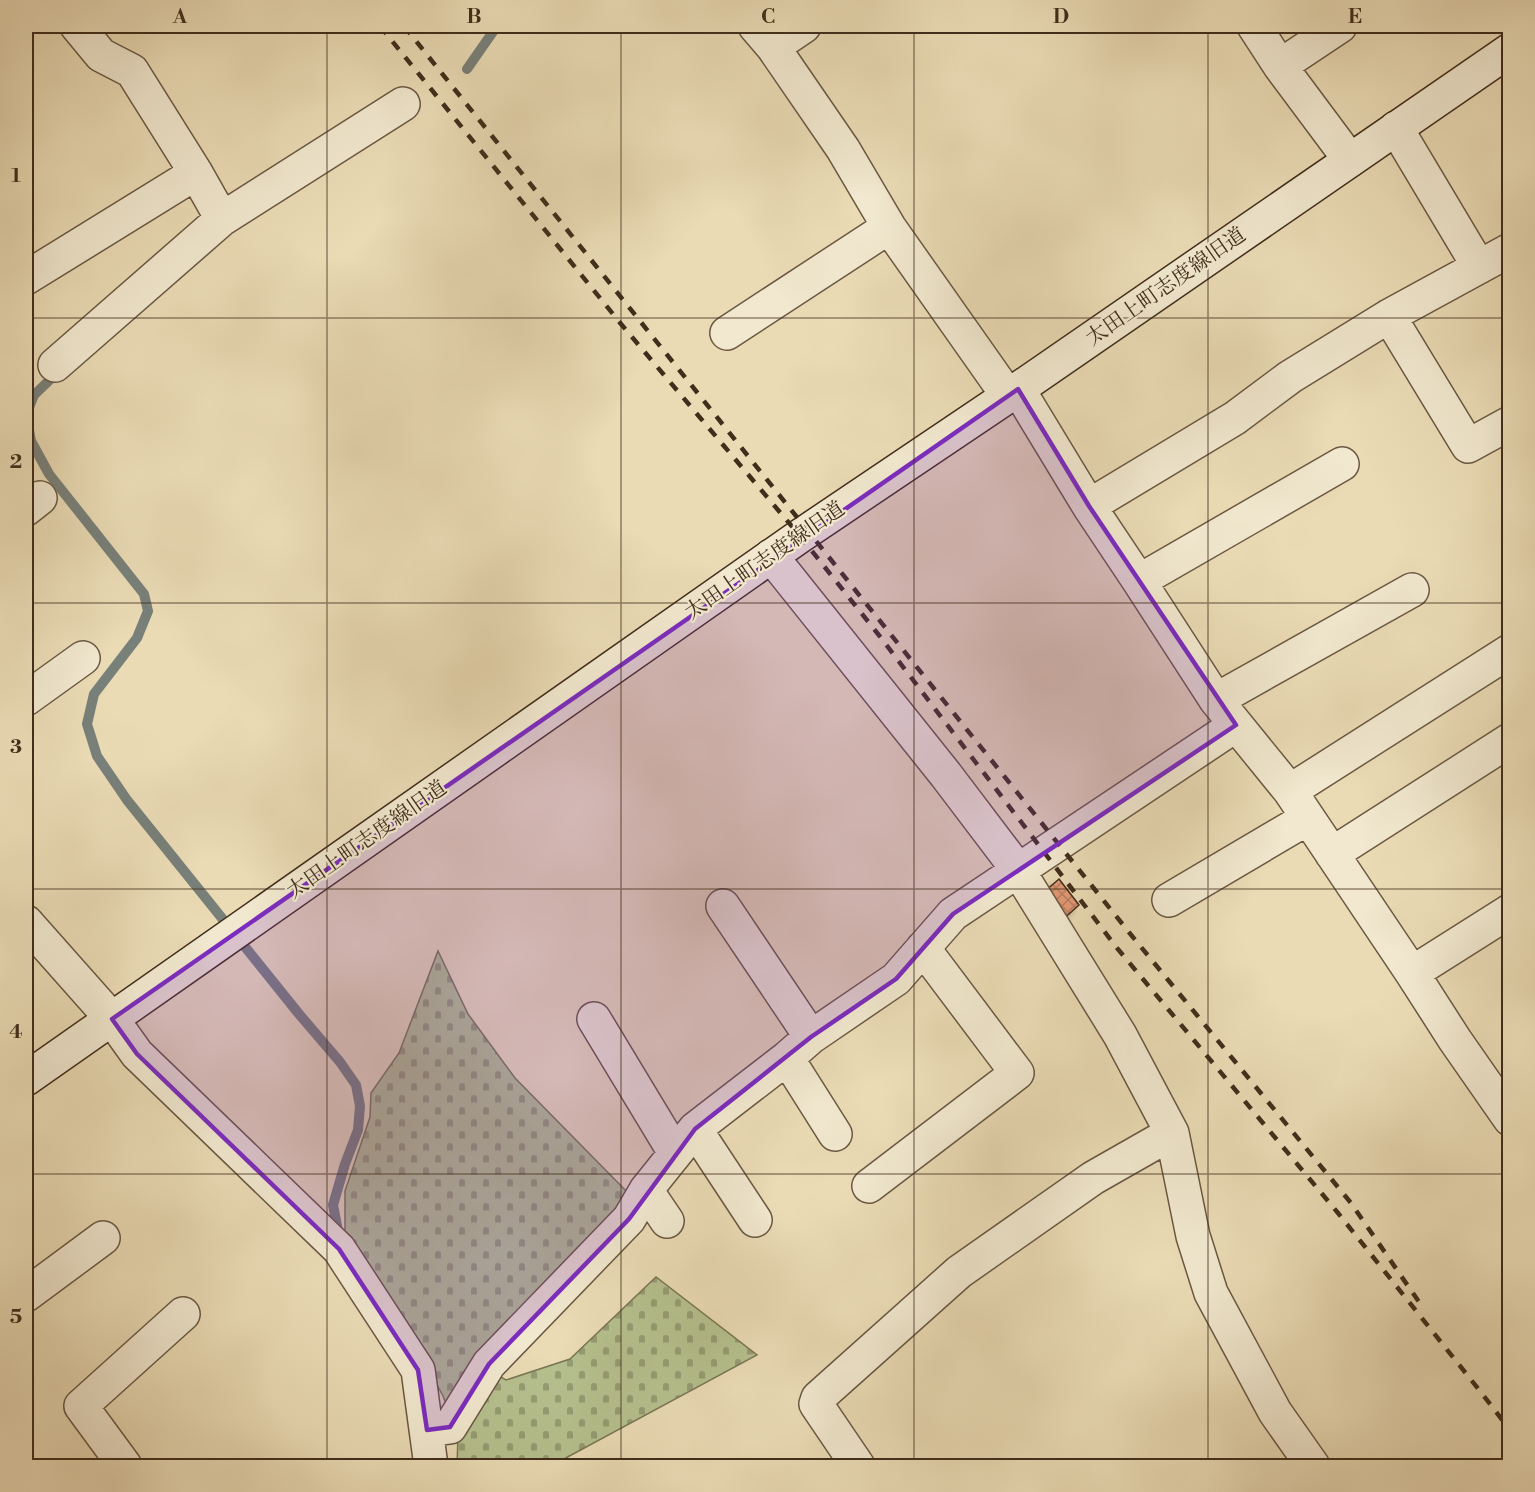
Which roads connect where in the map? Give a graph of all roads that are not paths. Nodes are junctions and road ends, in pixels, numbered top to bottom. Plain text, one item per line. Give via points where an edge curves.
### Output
1 (77, 26) edge
2 (804, 26) edge
3 (1254, 26) edge
4 (1340, 26) edge
5 (764, 36) edge
6 (1509, 50) edge
7 (1280, 66) junction
8 (403, 104) dead end
9 (1396, 129) junction
10 (1350, 160) junction
11 (196, 173) junction
12 (222, 219) junction
13 (889, 227) junction
14 (1509, 250) edge
15 (1479, 267) junction
16 (26, 278) edge
17 (1389, 316) junction
18 (727, 333) dead end
19 (55, 365) dead end
20 (1013, 392) junction
21 (1509, 423) edge
22 (1342, 464) dead end
23 (1089, 507) junction
24 (771, 556) junction
25 (1139, 581) junction
26 (1412, 590) dead end
27 (1509, 651) edge
28 (83, 658) dead end
29 (26, 699) edge
30 (1216, 700) junction
31 (1236, 725) junction
32 (1509, 740) edge
33 (1290, 791) junction
34 (1308, 818) junction
35 (1332, 854) junction
36 (1018, 870) junction
37 (1169, 900) dead end
38 (723, 906) dead end
39 (1509, 911) edge
40 (26, 922) edge
41 (923, 948) junction
42 (1412, 973) junction
43 (112, 1019) junction
44 (594, 1019) dead end
45 (799, 1047) junction
46 (26, 1079) edge
47 (1509, 1119) edge
48 (1172, 1133) junction
49 (835, 1134) dead end
50 (685, 1141) junction
51 (868, 1186) dead end
52 (646, 1190) junction
53 (755, 1220) dead end
54 (667, 1221) dead end
55 (104, 1238) dead end
56 (26, 1295) edge
57 (183, 1314) dead end
58 (438, 1429) junction
59 (125, 1467) edge
60 (431, 1467) edge
61 (858, 1467) edge
62 (1313, 1467) edge

1 - 11 street via 101,55 132,71
2 - 5 street
3 - 7 street
4 - 7 street
5 - 13 street via 843,149
6 - 9 street, 太田上町志度線旧道
7 - 10 street
8 - 12 street
9 - 10 street, 太田上町志度線旧道
9 - 15 street
10 - 20 street, 太田上町志度線旧道
11 - 12 street
11 - 16 street
12 - 19 street
13 - 18 street
13 - 20 street
14 - 15 street
15 - 17 street
17 - 21 street via 1468,446
17 - 23 street
20 - 23 street
20 - 24 street, 太田上町志度線旧道
22 - 25 street
23 - 25 street
24 - 36 street
24 - 43 street, 太田上町志度線旧道
25 - 30 street
26 - 30 street
27 - 33 street
28 - 29 street
30 - 31 street
31 - 33 street
31 - 36 street
32 - 35 street
33 - 34 street
34 - 35 street
34 - 37 street
35 - 42 street
36 - 41 street via 953,914
36 - 48 street via 1119,1035
38 - 45 street
39 - 42 street
40 - 43 street
41 - 45 street via 896,980
41 - 51 street via 1017,1073
42 - 47 street
43 - 46 street, 太田上町志度線旧道
43 - 58 street via 137,1054 339,1249 418,1370
44 - 50 street
45 - 49 street
45 - 50 street
48 - 61 street via 1093,1178 959,1272 818,1398 816,1404
48 - 62 street via 1193,1236 1211,1293 1275,1412
50 - 52 street
50 - 53 street
52 - 54 street
52 - 58 street via 629,1219 489,1364
55 - 56 street
57 - 59 street via 81,1406
58 - 60 street

